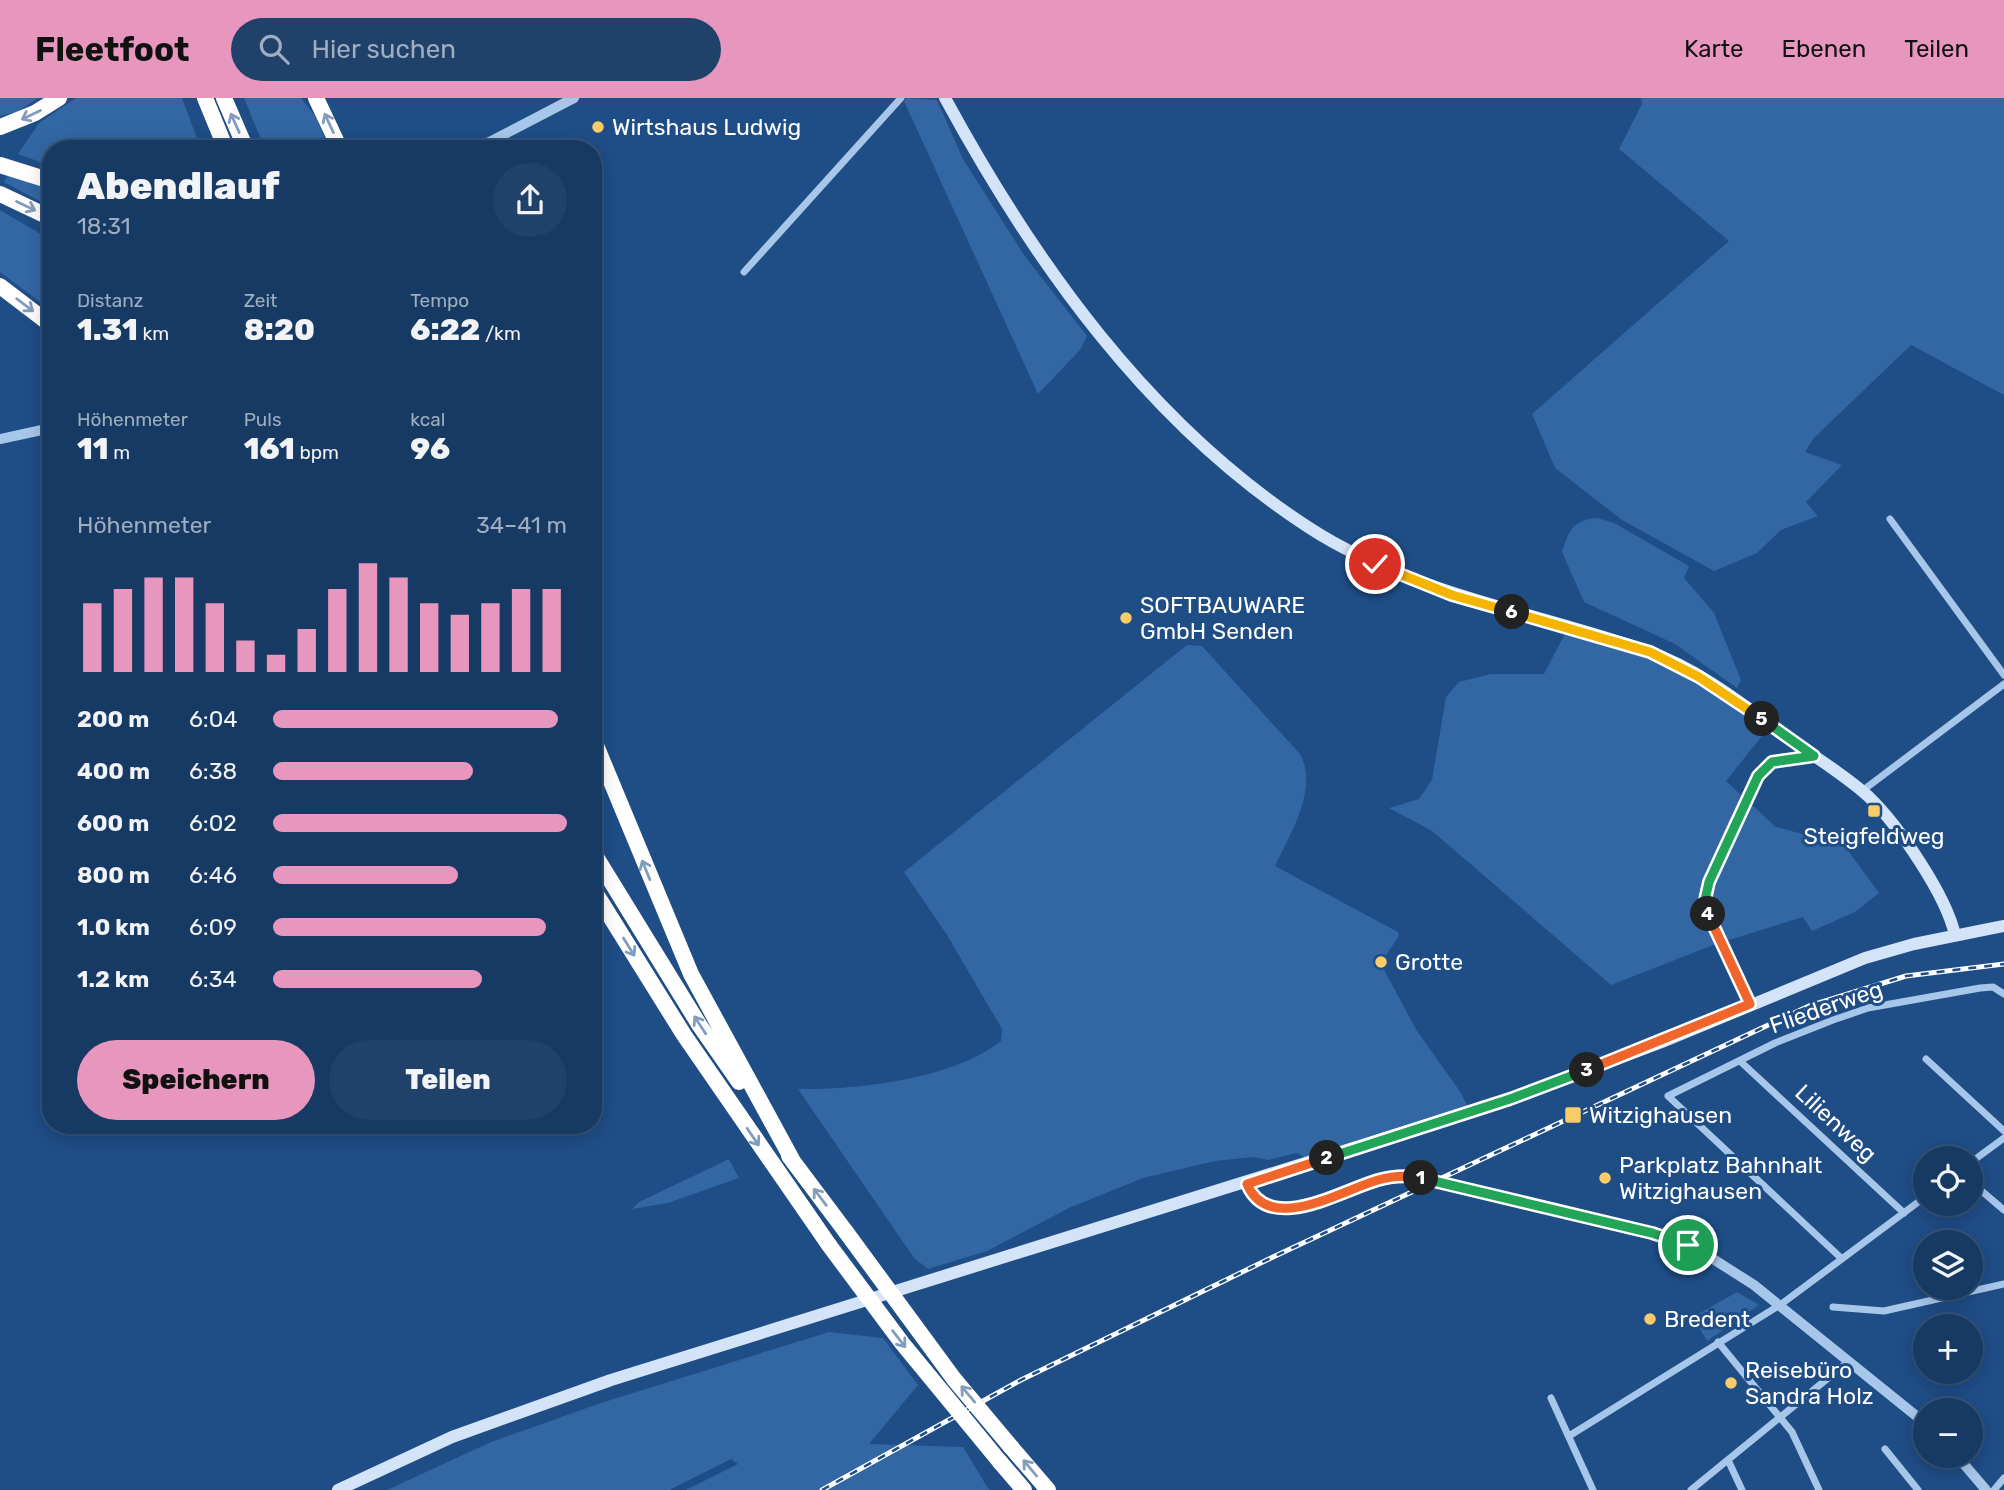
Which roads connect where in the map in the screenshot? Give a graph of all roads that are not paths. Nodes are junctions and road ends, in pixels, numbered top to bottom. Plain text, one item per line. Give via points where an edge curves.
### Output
1 (59, 98) edge
2 (205, 98) edge
3 (224, 98) edge
4 (316, 98) edge
5 (574, 98) edge
6 (901, 98) edge
7 (945, 98) edge
8 (0, 127) edge
9 (222, 140) edge
10 (242, 140) edge
11 (336, 140) edge
12 (493, 140) edge
13 (0, 164) edge
14 (42, 178) edge
15 (0, 194) edge
16 (42, 214) edge
17 (744, 272) dead end
18 (0, 286) edge
19 (42, 318) edge
20 (42, 430) edge
21 (0, 439) edge
22 (1890, 519) dead end
23 (2004, 675) edge
24 (2004, 684) edge
25 (1814, 756) junction
26 (602, 760) edge
27 (1862, 791) junction
28 (602, 867) edge
29 (602, 903) edge
30 (2004, 926) edge
31 (1955, 935) junction
32 (2004, 994) edge
33 (1750, 1004) junction
34 (1926, 1059) dead end
35 (1741, 1062) junction
36 (2004, 1131) edge
37 (2004, 1138) edge
38 (1983, 1153) edge
39 (794, 1163) junction
40 (1247, 1184) junction
41 (1983, 1192) edge
42 (1913, 1206) edge
43 (2004, 1210) edge
44 (1904, 1213) junction
45 (1841, 1258) junction
46 (2004, 1284) edge
47 (1780, 1306) junction
48 (1833, 1307) dead end
49 (1718, 1342) junction
50 (1849, 1361) junction
51 (1551, 1398) dead end
52 (1913, 1413) edge
53 (1781, 1418) junction
54 (1569, 1436) junction
55 (1885, 1449) dead end
56 (1728, 1460) junction
57 (1967, 1468) edge
58 (2004, 1478) edge
59 (338, 1490) edge
60 (1024, 1490) edge
61 (1048, 1490) edge
62 (1593, 1490) edge
63 (1691, 1490) edge
64 (1742, 1490) edge
65 (1819, 1490) edge
66 (1918, 1490) edge
67 (1986, 1490) edge
68 (1994, 1490) edge

1 -> 8 highway
2 - 9 highway
10 -> 3 highway
11 -> 4 highway
5 - 12 street
6 - 17 street
7 - 25 main road via 1011,214 1102,336 1189,433 1257,491 1375,564 1452,595 1650,652 1739,701
13 - 14 highway
15 -> 16 highway
18 -> 19 highway
20 - 21 street
22 - 23 street
24 - 27 street
25 - 27 main road
25 - 33 street via 1772,762 1758,776 1706,892 1709,918
39 -> 26 highway via 691,974
27 - 31 main road via 1915,856 1952,919
39 -> 28 highway via 700,1026
29 -> 60 highway, bridge via 684,1035 829,1245 902,1343
30 - 31 main road
31 - 33 main road via 1865,958
32 - 35 street, Fliederweg via 1993,987 1980,988 1868,1008 1802,1030
33 - 40 main road via 1510,1099
34 - 36 street
35 - 44 street, Lilienweg
35 - 45 street, Fliederweg via 1668,1096
37 - 38 street
61 -> 39 highway, bridge via 954,1379
40 - 47 street via 1260,1202 1284,1210 1378,1180 1418,1178 1682,1243 1724,1265
40 - 59 main road via 611,1380 452,1437
41 - 43 street
42 - 44 street
44 - 45 street
45 - 47 street
46 - 48 street via 1884,1311
47 - 49 street
47 - 50 street
49 - 53 street
49 - 54 street
50 - 52 street
50 - 53 street
51 - 54 street
53 - 56 street
53 - 65 street
54 - 62 street
55 - 66 street
56 - 63 street
56 - 64 street
57 - 67 street
58 - 68 street

